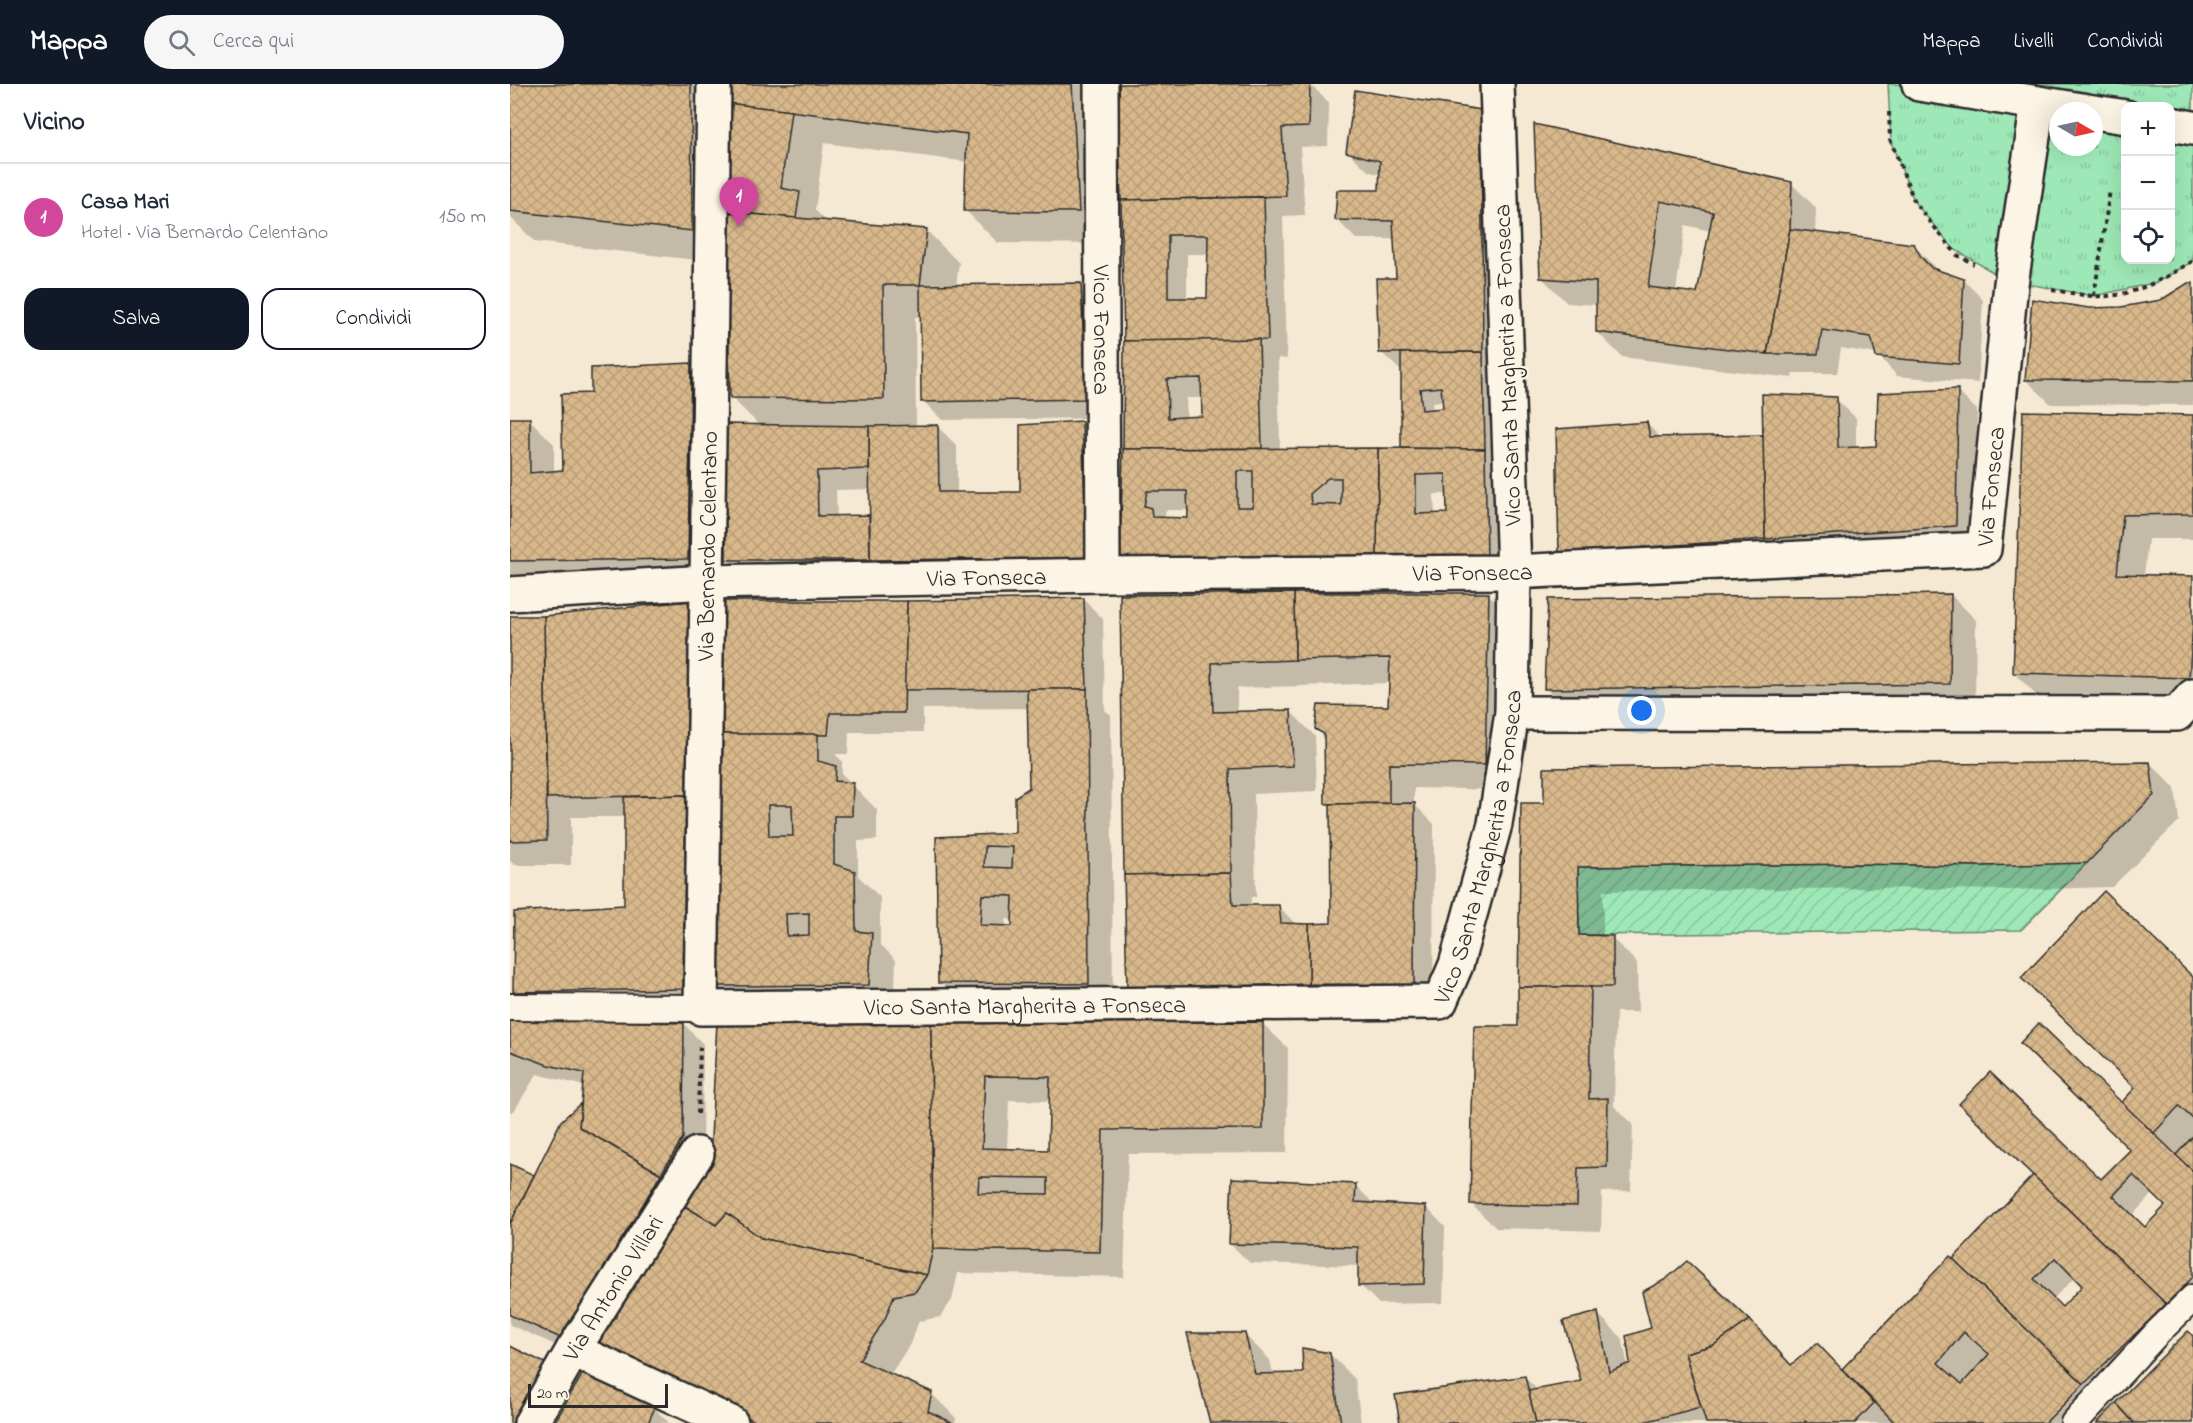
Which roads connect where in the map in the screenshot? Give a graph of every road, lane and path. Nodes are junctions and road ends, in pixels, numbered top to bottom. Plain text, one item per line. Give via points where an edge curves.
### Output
1 (714, 84) edge
2 (1101, 84) edge
3 (1497, 84) edge
4 (1919, 84) edge
5 (2038, 103) junction
6 (2049, 105) edge
7 (1888, 106) dead end
8 (2103, 113) edge
9 (2121, 116) edge
10 (2175, 125) edge
11 (2193, 128) edge
12 (2110, 190) dead end
13 (2193, 261) edge
14 (1977, 265) dead end
15 (2050, 290) dead end
16 (2094, 296) junction
17 (1514, 572) junction
18 (1103, 575) junction
19 (707, 582) junction
20 (510, 594) edge
21 (2193, 696) edge
22 (1512, 713) junction
23 (510, 1007) edge
24 (701, 1008) junction
25 (697, 1154) joint
26 (2193, 1298) edge
27 (573, 1350) junction
28 (531, 1423) edge
29 (731, 1423) edge
30 (2074, 1423) edge

1 - 19 street, Via Bernardo Celentano
2 - 18 street, Vico Fonseca
3 - 17 street, Vico Santa Margherita a Fonseca
4 - 5 street
5 - 6 street
5 - 17 street, Via Fonseca via 2011,284 1984,549
7 - 14 path via 1890,139 1916,203 1957,255
8 - 9 street
10 - 11 street
12 - 16 path
13 - 16 path via 2158,282 2111,296
15 - 16 path
17 - 18 street, Via Fonseca
17 - 22 street, Vico Santa Margherita a Fonseca
18 - 19 street, Via Fonseca
19 - 20 street, Via Fonseca
19 - 24 street, Via Bernardo Celentano
21 - 22 street via 2177,714
22 - 24 street, Vico Santa Margherita a Fonseca via 1495,824 1456,965 1440,1002
23 - 24 lane, Vico Santa Margherita a Fonseca
24 - 25 path
25 - 27 street, Via Antonio Villari
26 - 30 lane
27 - 28 street, Via Antonio Villari
27 - 29 street

